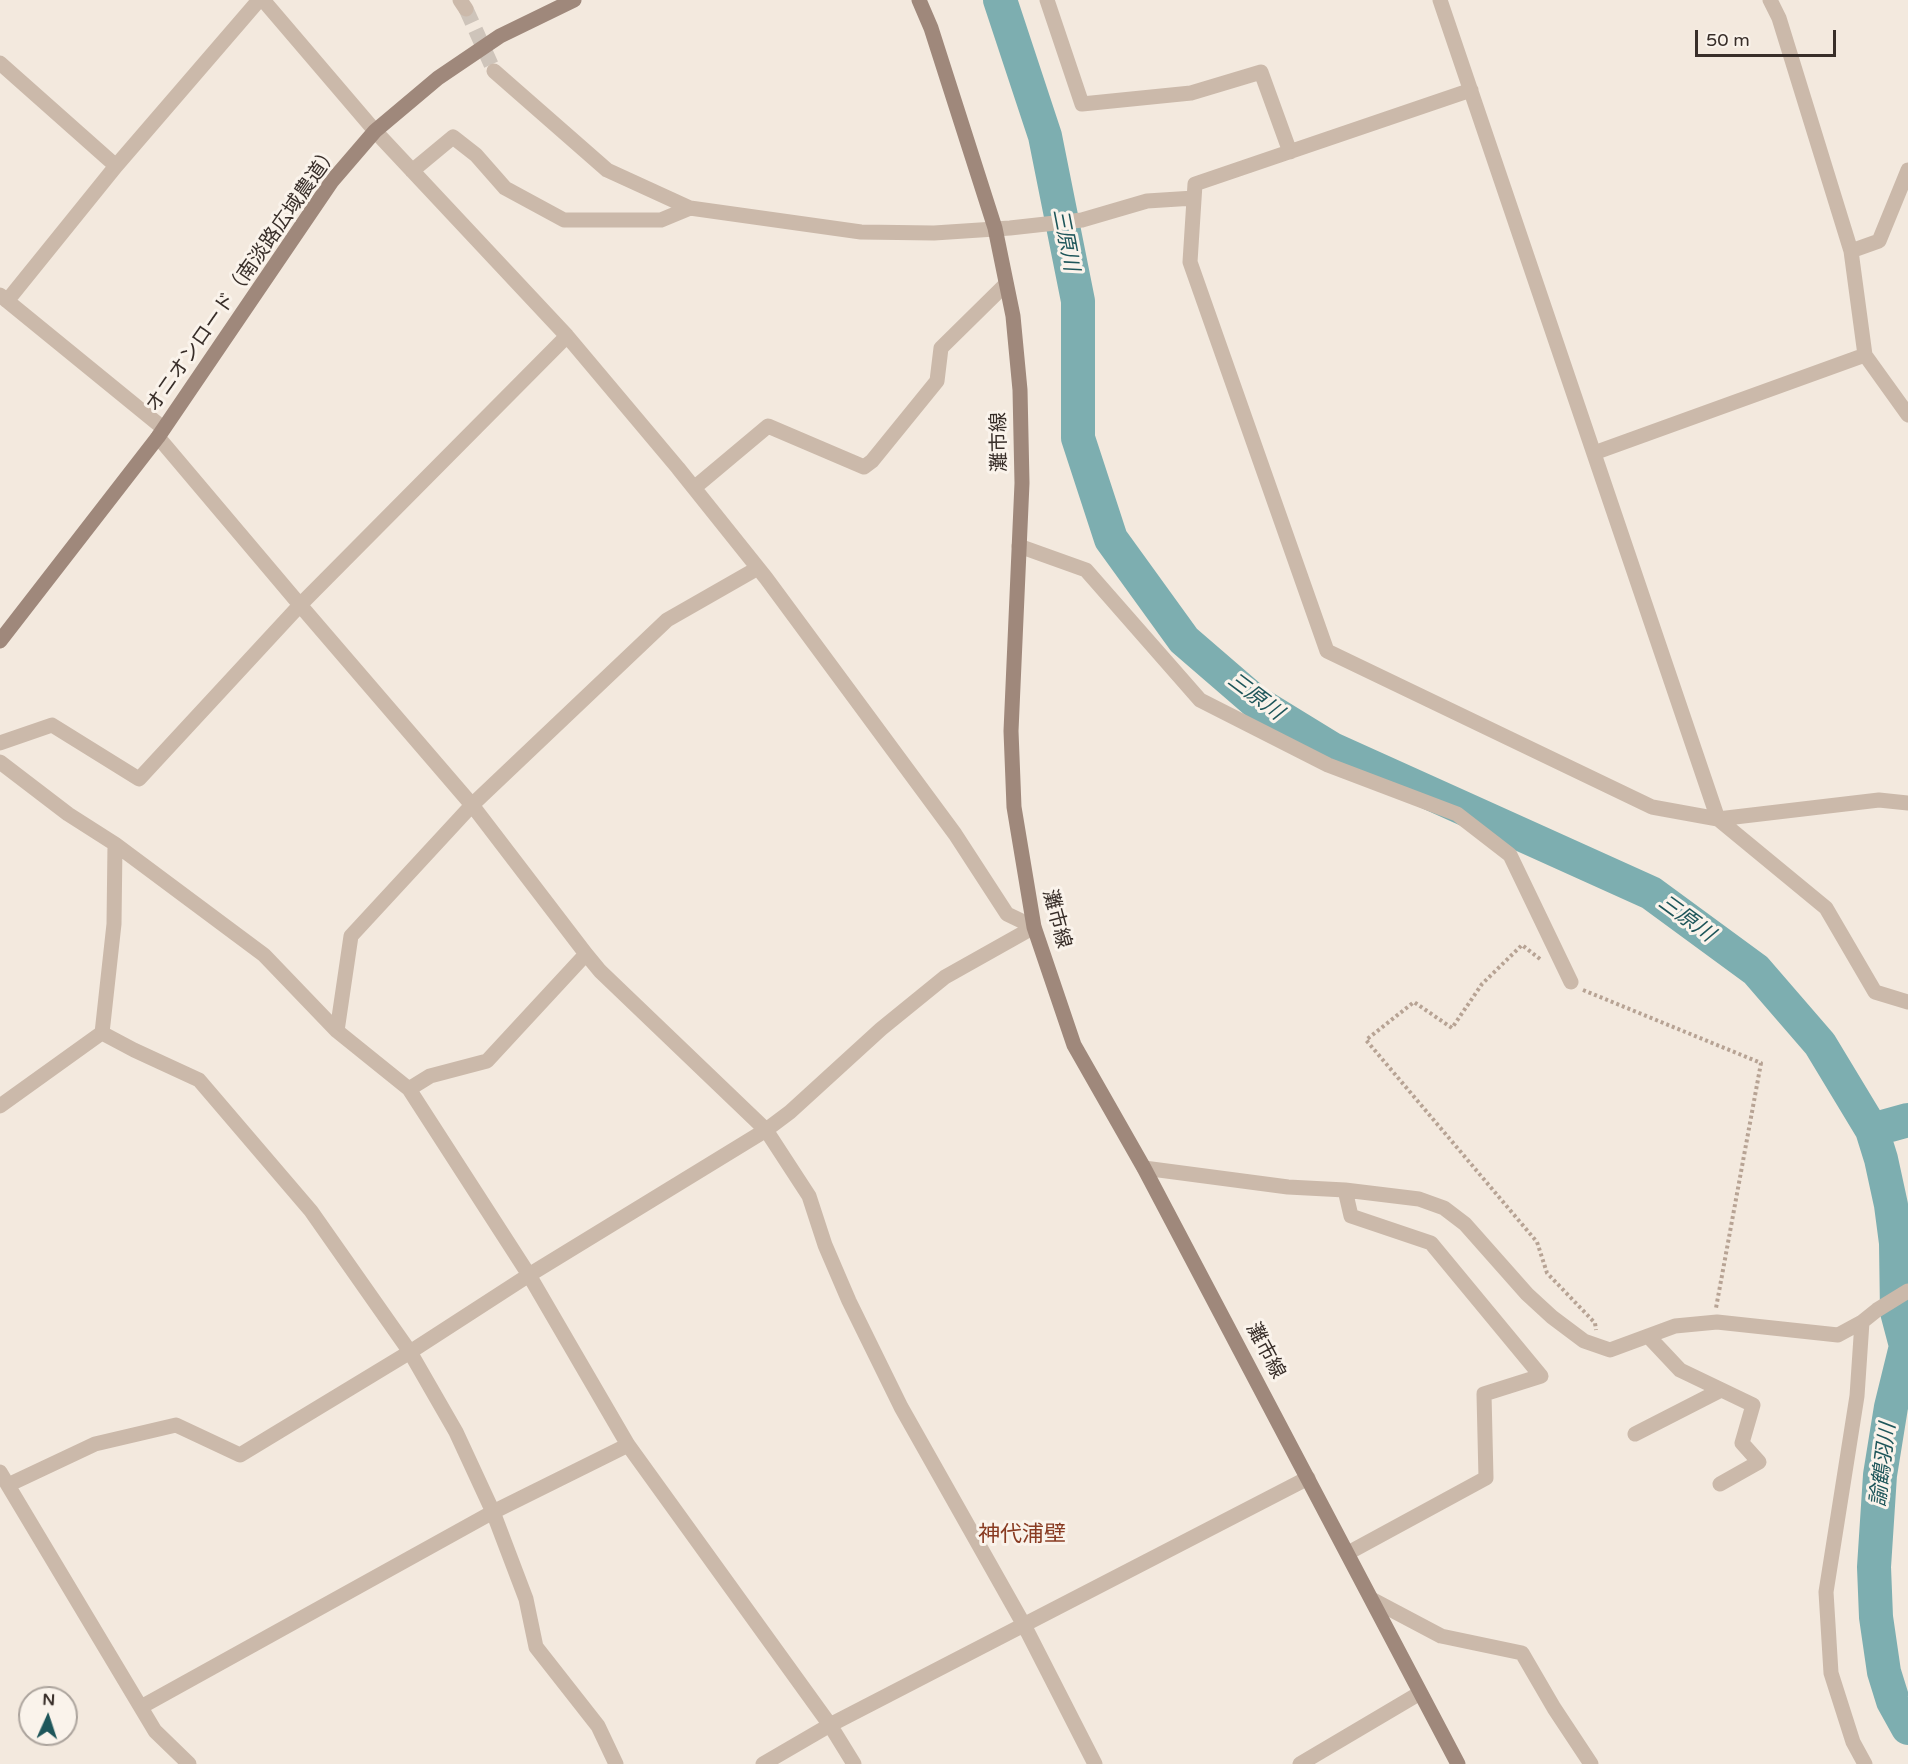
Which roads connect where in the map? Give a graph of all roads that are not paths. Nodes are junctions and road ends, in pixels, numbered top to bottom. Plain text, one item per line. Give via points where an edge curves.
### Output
1 (261, 0) edge
2 (574, 0) edge
3 (919, 0) edge
4 (1047, 0) edge
5 (1440, 0) edge
6 (1770, 0) edge
7 (0, 63) edge
8 (494, 71) tunnel mouth
9 (1471, 90) junction
10 (375, 131) junction
11 (1290, 152) junction
12 (116, 166) junction
13 (1908, 170) edge
14 (412, 171) junction
15 (1194, 198) junction
16 (690, 208) junction
17 (1003, 228) junction
18 (1851, 251) junction
19 (1006, 284) junction
20 (4, 298) edge
21 (567, 336) junction
22 (1865, 355) junction
23 (1908, 415) edge
24 (161, 433) junction
25 (1594, 453) junction
26 (694, 488) junction
27 (1019, 546) junction
28 (758, 568) junction
29 (300, 605) junction
30 (0, 641) edge
31 (0, 743) edge
32 (0, 762) edge
33 (1908, 803) edge
34 (472, 805) junction
35 (1718, 819) junction
36 (115, 844) junction
37 (1034, 927) junction
38 (585, 954) junction
39 (1571, 982) road end
40 (1908, 1002) edge
41 (337, 1031) junction
42 (102, 1032) junction
43 (409, 1089) junction
44 (0, 1106) edge
45 (766, 1130) junction
46 (1144, 1168) junction
47 (1345, 1190) junction
48 (529, 1275) junction
49 (1908, 1291) edge
50 (1862, 1322) junction
51 (1648, 1336) junction
52 (410, 1352) junction
53 (1721, 1390) junction
54 (1635, 1434) dead end
55 (628, 1445) junction
56 (1308, 1478) junction
57 (4, 1479) edge
58 (1720, 1484) dead end
59 (494, 1512) junction
60 (1348, 1553) junction
61 (1373, 1600) junction
62 (1024, 1625) junction
63 (1420, 1693) junction
64 (141, 1707) junction
65 (830, 1725) junction
66 (189, 1764) edge
67 (616, 1764) edge
68 (763, 1764) edge
69 (854, 1764) edge
70 (1095, 1764) edge
71 (1300, 1764) edge
72 (1458, 1764) edge
73 (1591, 1764) edge
74 (1865, 1764) edge

1 - 10 street
1 - 12 street
2 - 10 main road, オニオンロード（南淡路広域農道） via 500,36 438,78
3 - 17 main road, 灘市線
4 - 11 street via 1082,104 1191,93 1261,72
5 - 9 street
6 - 18 street via 1779,18
7 - 12 street
8 - 16 street via 607,170
9 - 11 street
9 - 25 street
10 - 14 street
10 - 24 main road, オニオンロード（南淡路広域農道） via 332,181
11 - 15 street via 1195,184
12 - 20 street
13 - 18 street via 1878,241
14 - 16 street via 453,136 506,188 564,220 661,220
14 - 21 street
15 - 17 street via 1147,201 1082,220
15 - 35 street via 1190,262 1326,651 1652,807
16 - 17 street via 861,232 934,233
17 - 19 main road, 灘市線
18 - 22 street
19 - 26 street via 941,348 937,381 864,467 768,426
19 - 27 main road, 灘市線 via 1020,390
20 - 24 street
21 - 26 street
21 - 29 street
22 - 23 street
22 - 25 street
24 - 29 street
24 - 30 main road, オニオンロード（南淡路広域農道）
25 - 35 street
26 - 28 street
27 - 37 main road, 灘市線 via 1011,731 1014,807
27 - 39 street via 1086,570 1200,700 1328,765 1457,814 1510,855
28 - 34 street via 667,620
28 - 37 street via 955,834 1007,914
29 - 31 street via 139,779 52,724
29 - 34 street
32 - 36 street
33 - 35 street via 1879,800
34 - 38 street
34 - 41 street via 351,936
35 - 40 street via 1826,908 1875,992
36 - 41 street via 264,955
36 - 42 street via 114,924
37 - 45 street via 945,977
37 - 46 main road, 灘市線 via 1074,1045
38 - 43 street via 487,1061 430,1076
38 - 45 street
41 - 43 street
42 - 44 street
42 - 52 street via 198,1080 311,1211
43 - 48 street
45 - 48 street
45 - 62 street via 809,1196 849,1301 901,1407
46 - 47 street via 1288,1187
46 - 56 main road, 灘市線
47 - 51 street via 1419,1199 1444,1208 1465,1224 1527,1294 1584,1341 1610,1350
47 - 60 street via 1351,1216 1431,1243 1541,1376 1484,1394 1486,1478
48 - 52 street
48 - 55 street
49 - 50 street
50 - 51 street via 1838,1335 1713,1323 1675,1326
50 - 74 street via 1857,1396 1827,1592 1831,1673 1853,1742
51 - 53 street via 1680,1370
52 - 57 street via 240,1455 176,1425 95,1444
52 - 59 street via 456,1432
53 - 54 street
53 - 58 street via 1753,1405 1742,1443 1759,1462
55 - 59 street
55 - 65 street
56 - 60 main road, 灘市線
56 - 62 street
57 - 64 street
59 - 64 street
59 - 67 street via 526,1599 536,1647 598,1726
60 - 61 main road, 灘市線
61 - 63 main road, 灘市線
61 - 73 street via 1441,1636 1522,1653
62 - 65 street
62 - 70 street
63 - 71 street
63 - 72 main road, 灘市線
64 - 66 street via 155,1731
65 - 68 street
65 - 69 street

